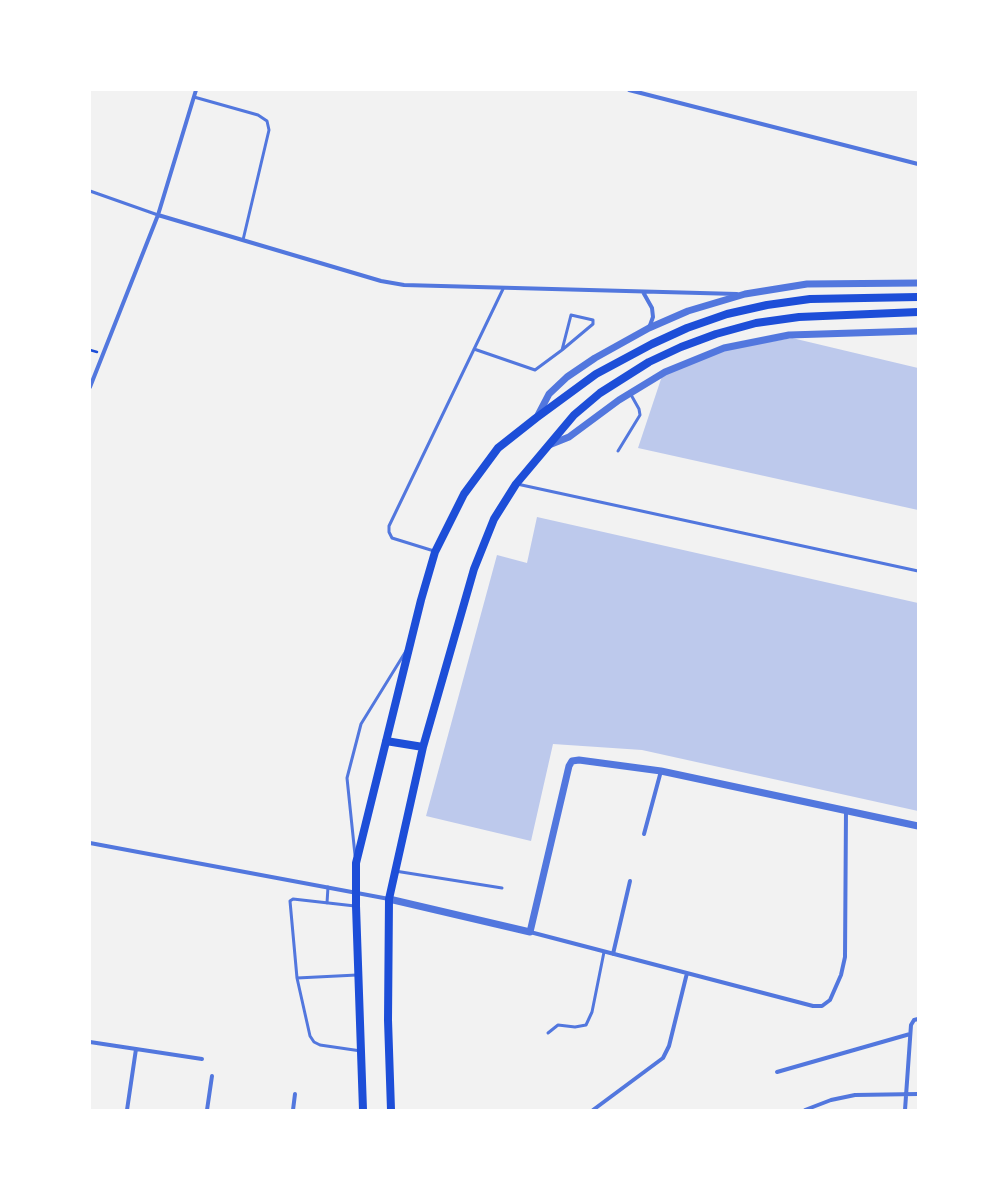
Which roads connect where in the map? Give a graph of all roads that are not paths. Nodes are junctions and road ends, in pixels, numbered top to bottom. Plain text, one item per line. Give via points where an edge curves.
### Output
1 (196, 90) edge
2 (629, 90) edge
3 (194, 97) junction
4 (918, 164) edge
5 (90, 191) edge
6 (158, 215) junction
7 (243, 240) junction
8 (918, 276) edge
9 (916, 283) edge
10 (503, 289) junction
11 (643, 292) junction
12 (745, 294) junction
13 (918, 297) edge
14 (918, 312) edge
15 (649, 328) junction
16 (918, 331) edge
17 (474, 350) junction
18 (562, 350) junction
19 (90, 387) edge
20 (630, 393) junction
21 (536, 418) junction
22 (549, 445) junction
23 (618, 451) dead end
24 (516, 484) junction
25 (435, 552) junction
26 (918, 572) edge
27 (408, 648) junction
28 (386, 741) junction
29 (423, 748) junction
30 (661, 771) junction
31 (846, 809) junction
32 (918, 826) edge
33 (644, 834) dead end
34 (90, 843) edge
35 (356, 863) junction
36 (395, 871) junction
37 (630, 881) dead end
38 (328, 887) junction
39 (502, 888) dead end
40 (355, 892) junction
41 (389, 899) junction
42 (327, 903) junction
43 (356, 906) junction
44 (530, 932) junction
45 (604, 952) junction
46 (613, 954) junction
47 (687, 973) junction
48 (359, 975) junction
49 (297, 978) junction
50 (916, 1020) edge
51 (548, 1032) dead end
52 (910, 1034) junction
53 (90, 1042) edge
54 (136, 1049) junction
55 (361, 1051) junction
56 (202, 1059) dead end
57 (777, 1072) dead end
58 (212, 1076) dead end
59 (906, 1093) junction
60 (295, 1094) dead end
61 (918, 1094) edge
62 (127, 1110) edge
63 (207, 1110) edge
64 (293, 1110) edge
65 (363, 1110) edge
66 (391, 1110) edge
67 (593, 1110) edge
68 (805, 1110) edge
69 (906, 1110) edge

1 - 3 street
2 - 4 street
3 - 6 street
3 - 7 lane via 258,115 267,122 269,130
5 - 6 lane
6 - 7 street
6 - 19 street
7 - 10 street via 396,284
8 - 9 lane
9 - 12 street via 807,284
10 - 11 street
10 - 17 lane
11 - 12 street
11 - 15 street via 652,308 653,317
12 - 15 street via 688,311
13 - 21 main road via 810,299 727,314 680,331 596,374
14 - 22 main road via 799,317 756,323 716,334 649,362 600,394 574,416
15 - 21 street via 567,377 549,394
16 - 20 street via 789,335 724,348 664,372
17 - 18 lane via 535,370
17 - 25 lane via 389,526 392,538
18 - 18 lane via 571,315 593,320 593,324
20 - 22 street via 569,438
20 - 23 lane via 640,415
21 - 25 main road via 498,448 464,494
22 - 24 main road
24 - 26 lane
24 - 29 main road via 494,519 474,569
25 - 27 main road
27 - 28 main road
27 - 35 lane via 362,724 347,778
28 - 29 main road
28 - 35 main road
29 - 36 main road
30 - 31 street
30 - 33 street
30 - 44 street via 572,761
31 - 32 street
31 - 47 street via 845,957 841,975 830,1000 822,1006 813,1006
34 - 38 street
35 - 40 main road
36 - 39 lane
36 - 41 main road
37 - 46 street
38 - 40 street
38 - 42 lane
40 - 41 street
40 - 43 main road
41 - 44 street
41 - 66 main road via 388,1020
42 - 43 lane
42 - 49 lane via 293,899 290,901
43 - 48 main road
44 - 45 street
45 - 46 street
45 - 51 lane via 592,1012 586,1025 558,1025
46 - 47 street
47 - 67 street via 669,1046 663,1058
48 - 49 lane
48 - 55 main road
49 - 55 lane via 310,1036 314,1042
50 - 52 street via 911,1025
52 - 57 street
52 - 59 street
53 - 54 street
54 - 56 street
54 - 62 street
55 - 65 main road
58 - 63 street
59 - 61 street
59 - 68 street via 855,1096 832,1100
59 - 69 street
60 - 64 street

